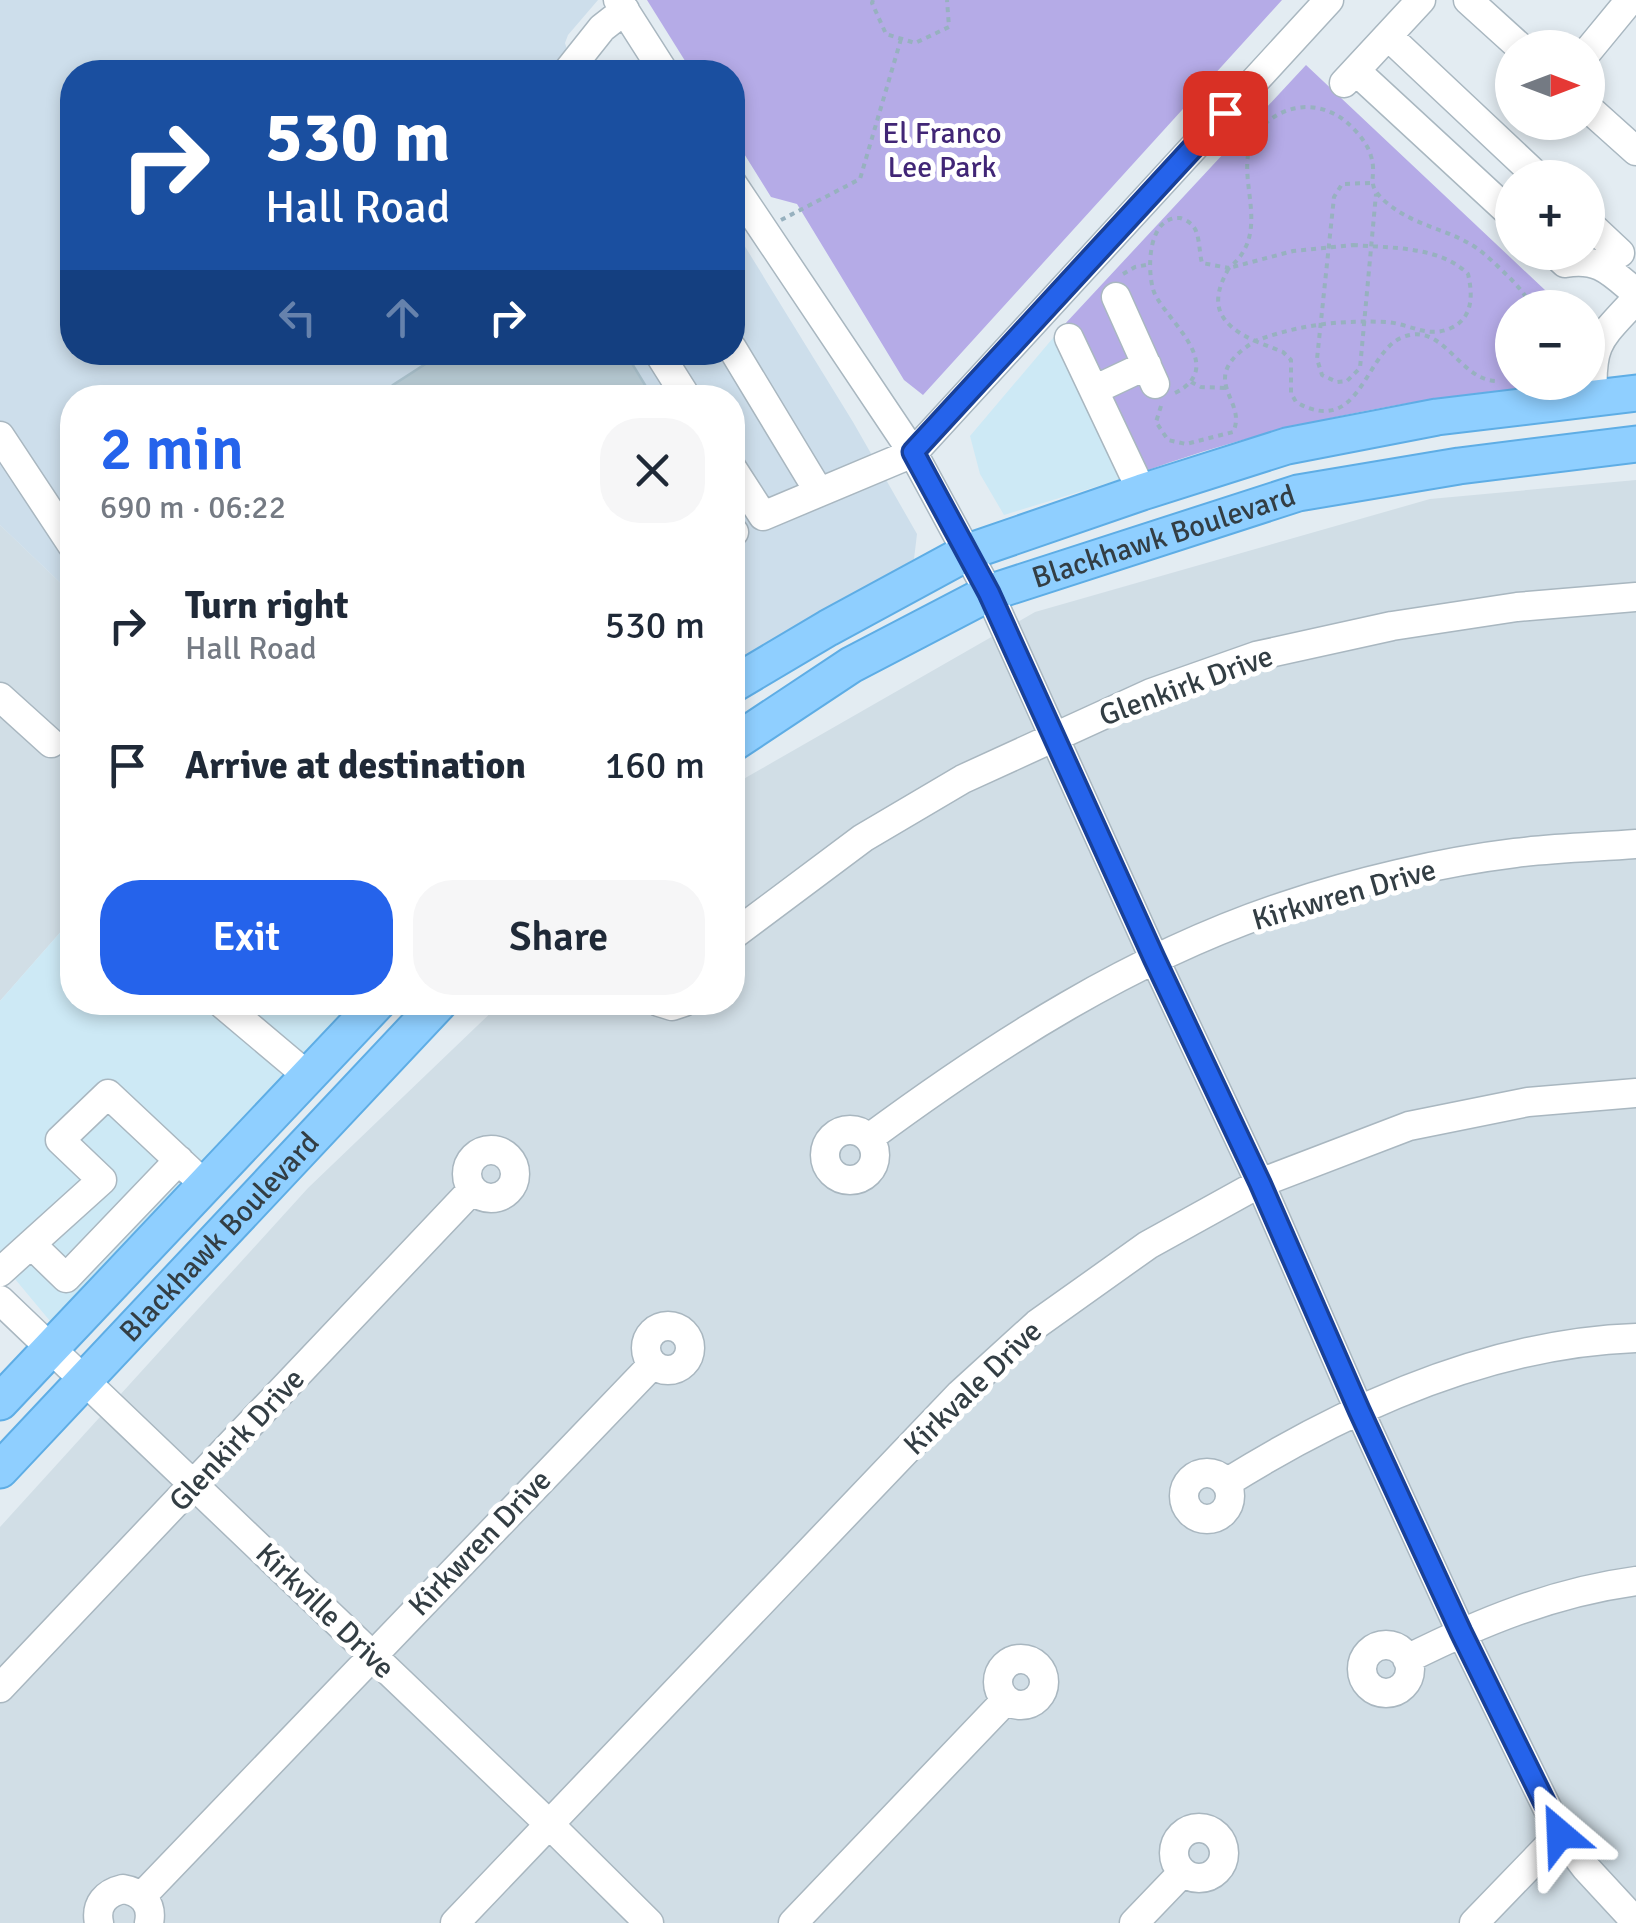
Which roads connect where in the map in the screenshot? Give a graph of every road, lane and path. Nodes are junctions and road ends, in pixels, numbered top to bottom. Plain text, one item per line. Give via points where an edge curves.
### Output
1 (873, 0) edge
2 (947, 0) edge
3 (1329, 0) edge
4 (1421, 0) edge
5 (1468, 0) edge
6 (1630, 0) edge
7 (622, 5) edge
8 (1501, 30) edge
9 (1605, 30) edge
10 (1388, 36) junction
11 (901, 39) junction
12 (577, 60) edge
13 (656, 60) edge
14 (1605, 124) edge
15 (1636, 152) edge
16 (1520, 160) edge
17 (1370, 183) junction
18 (1376, 194) junction
19 (1495, 201) edge
20 (745, 202) edge
21 (763, 229) junction
22 (1329, 246) junction
23 (1371, 246) junction
24 (1621, 253) edge
25 (1229, 268) junction
26 (1522, 290) edge
27 (1636, 296) edge
28 (1116, 297) dead end
29 (1365, 321) junction
30 (1321, 323) junction
31 (1605, 332) edge
32 (1424, 334) junction
33 (1069, 338) dead end
34 (1255, 340) junction
35 (742, 365) edge
36 (1495, 381) edge
37 (1190, 382) junction
38 (1224, 388) junction
39 (1094, 390) junction
40 (1636, 393) edge
41 (1605, 395) edge
42 (1564, 400) edge
43 (1594, 400) edge
44 (0, 436) edge
45 (1636, 444) edge
46 (1287, 446) junction
47 (1594, 448) junction
48 (913, 452) junction
49 (30, 477) junction
50 (745, 488) edge
51 (819, 492) junction
52 (1142, 492) junction
53 (1298, 493) junction
54 (60, 503) edge
55 (60, 526) edge
56 (968, 552) junction
57 (989, 593) junction
58 (1636, 597) edge
59 (828, 628) junction
60 (851, 665) junction
61 (745, 677) edge
62 (0, 697) edge
63 (745, 735) edge
64 (1055, 736) junction
65 (50, 743) dead end
66 (1636, 844) edge
67 (745, 926) edge
68 (1154, 958) junction
69 (235, 1015) edge
70 (366, 1015) edge
71 (428, 1015) edge
72 (309, 1077) junction
73 (1636, 1093) edge
74 (869, 1138) dead end
75 (179, 1160) junction
76 (1260, 1183) junction
77 (205, 1184) junction
78 (472, 1190) dead end
79 (30, 1244) junction
80 (108, 1261) junction
81 (0, 1272) edge
82 (0, 1300) edge
83 (1636, 1338) edge
84 (50, 1346) junction
85 (653, 1364) dead end
86 (83, 1380) junction
87 (0, 1402) edge
88 (1359, 1410) junction
89 (0, 1470) edge
90 (1226, 1483) dead end
91 (196, 1484) junction
92 (1636, 1581) edge
93 (1461, 1632) junction
94 (370, 1656) junction
95 (1407, 1659) dead end
96 (0, 1688) edge
97 (1006, 1700) dead end
98 (550, 1824) junction
99 (1560, 1834) junction
100 (1182, 1873) dead end
101 (146, 1910) edge
102 (1634, 1916) edge
103 (99, 1923) edge
104 (455, 1923) edge
105 (649, 1923) edge
106 (794, 1923) edge
107 (1134, 1923) edge
108 (1474, 1923) edge

1 - 11 path via 886,34
2 - 11 path via 949,27 915,43
3 - 48 street
4 - 10 street
5 - 8 street
6 - 9 street
7 - 12 street
7 - 13 street
10 - 16 street
10 - 19 street via 1350,78
11 - 21 path via 860,179
14 - 15 street
17 - 18 path
17 - 22 path via 1338,188
17 - 25 path via 1372,157 1341,118 1310,106 1280,114 1253,139 1248,154 1249,245
18 - 23 path
18 - 26 path via 1424,227 1476,248
20 - 21 street
21 - 48 street
22 - 23 path
22 - 25 path
22 - 30 path
23 - 29 path
23 - 32 path via 1440,256 1468,274 1467,314 1449,330
24 - 27 street
25 - 34 path via 1218,287 1220,312 1233,329
25 - 37 path via 1202,263 1194,227 1186,220 1165,222 1156,233 1152,287 1187,337
27 - 31 street
28 - 39 street via 1151,375
29 - 30 path
29 - 30 path via 1360,368 1347,382 1318,368
29 - 32 path via 1400,322
30 - 34 path
32 - 34 path via 1392,344 1352,400 1317,409 1296,402 1291,393 1291,360
32 - 36 path via 1473,375
33 - 39 street
34 - 38 path via 1232,360
35 - 51 street
37 - 38 path
37 - 38 path via 1162,403 1156,422 1168,440 1186,444 1234,432 1235,408
39 - 52 street
40 - 41 main road, Blackhawk Boulevard
42 - 46 main road, Blackhawk Boulevard
43 - 47 main road
44 - 49 street
45 - 47 main road, Blackhawk Boulevard
46 - 52 main road, Blackhawk Boulevard
46 - 53 main road
47 - 53 main road, Blackhawk Boulevard
48 - 51 street
48 - 56 street
49 - 54 street
49 - 55 street
50 - 51 street via 763,516
52 - 56 main road, Blackhawk Boulevard
53 - 57 main road, Blackhawk Boulevard
56 - 57 street
56 - 59 main road, Blackhawk Boulevard
57 - 60 main road, Blackhawk Boulevard
57 - 64 street
58 - 64 street, Glenkirk Drive via 1410,623 1256,656
59 - 60 main road
59 - 61 main road, Blackhawk Boulevard
60 - 63 main road, Blackhawk Boulevard
62 - 65 street
64 - 67 street, Glenkirk Drive via 963,779 863,838
64 - 68 street
66 - 68 street, Kirkwren Drive via 1513,853 1399,876 1286,906
68 - 74 street, Kirkwren Drive via 1024,1032
68 - 76 street
69 - 72 street
70 - 72 main road, Blackhawk Boulevard
71 - 86 main road, Blackhawk Boulevard
72 - 77 main road, Blackhawk Boulevard
73 - 76 street, Kirkvale Drive via 1528,1102 1409,1126
75 - 77 street
75 - 79 street via 108,1094 60,1140 102,1180
75 - 80 street
76 - 88 street
76 - 98 street, Kirkvale Drive via 1148,1244 1037,1324 960,1394
77 - 80 main road, Blackhawk Boulevard
78 - 91 street, Glenkirk Drive
79 - 80 street via 66,1278
79 - 81 street
80 - 84 main road, Blackhawk Boulevard
82 - 84 street, Kirkville Drive
83 - 88 street via 1525,1354
84 - 86 street, Kirkville Drive
84 - 87 main road, Blackhawk Boulevard
85 - 94 street, Kirkwren Drive
86 - 89 main road, Blackhawk Boulevard
86 - 91 street, Kirkville Drive
88 - 90 street
88 - 93 street
91 - 94 street, Kirkville Drive
91 - 96 street, Glenkirk Drive
92 - 93 street via 1587,1588
93 - 95 street
93 - 99 street
94 - 98 street, Kirkville Drive
94 - 101 street, Kirkwren Drive
97 - 106 street
98 - 104 street, Kirkvale Drive
98 - 105 street, Kirkville Drive
99 - 102 street
99 - 108 street
100 - 107 street
101 - 103 street, Kirkwren Drive via 124,1889 113,1891 99,1906

